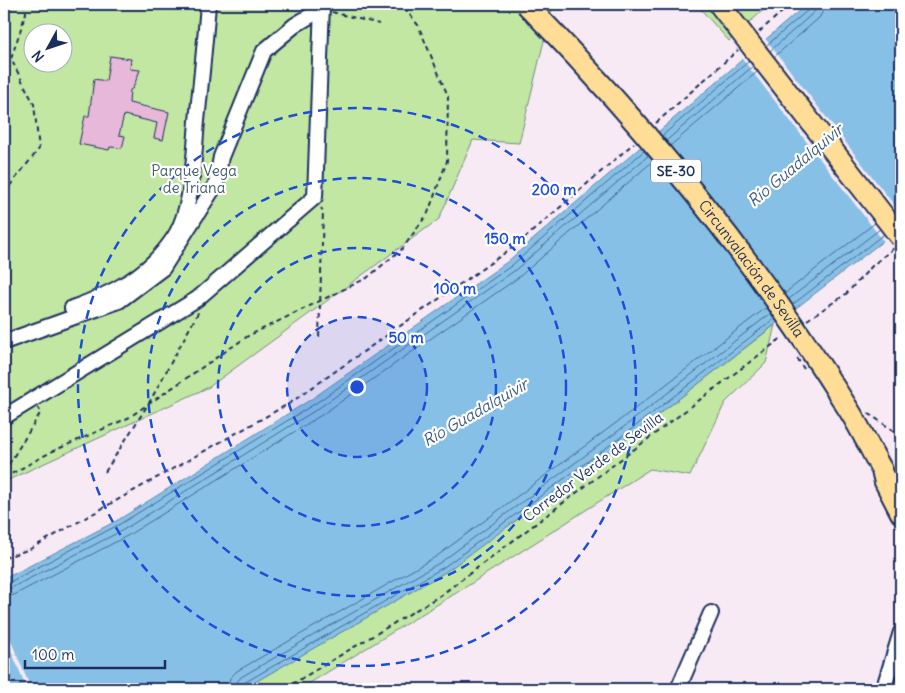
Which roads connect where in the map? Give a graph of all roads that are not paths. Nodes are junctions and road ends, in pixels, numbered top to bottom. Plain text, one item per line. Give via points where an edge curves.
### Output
1 (208, 4) edge
2 (526, 4) edge
3 (719, 4) edge
4 (322, 6) edge
5 (898, 243) edge
6 (4, 332) edge
7 (4, 342) edge
8 (4, 417) edge
9 (882, 470) junction
10 (901, 496) edge
11 (901, 513) edge
12 (712, 613) dead end
13 (901, 632) edge
14 (678, 689) edge
15 (881, 689) edge

1 - 6 street via 192,176 186,210 174,238 150,267 117,290
2 - 9 highway, Circunvalación de Sevilla / SE-30, bridge via 635,122 738,250 848,408
3 - 5 highway, bridge
4 - 7 street via 264,51 221,157 216,184 163,268 119,301
4 - 8 street via 315,197 193,302
9 - 10 highway via 892,479
9 - 11 highway, Circunvalación de Sevilla / SE-30
12 - 14 street
13 - 15 street

